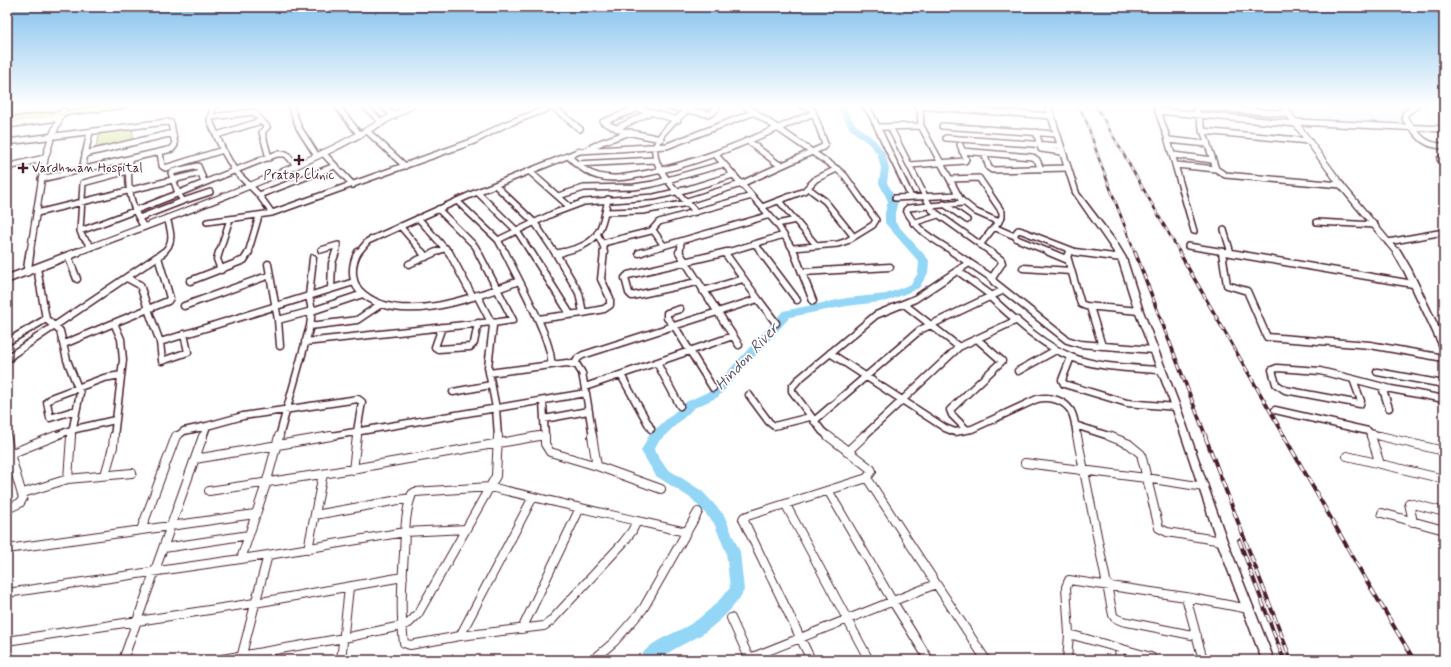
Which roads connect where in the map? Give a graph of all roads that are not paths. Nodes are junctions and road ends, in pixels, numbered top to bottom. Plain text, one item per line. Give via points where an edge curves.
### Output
1 (44, 137) edge
2 (52, 137) edge
3 (89, 137) edge
4 (160, 137) edge
5 (174, 137) edge
6 (218, 137) edge
7 (263, 137) edge
8 (305, 137) edge
9 (356, 137) edge
10 (374, 137) edge
11 (481, 137) edge
12 (616, 137) edge
13 (653, 137) edge
14 (692, 137) edge
15 (754, 137) edge
16 (790, 137) edge
17 (823, 137) edge
18 (883, 137) edge
19 (895, 137) edge
20 (927, 137) edge
21 (1037, 137) edge
22 (1057, 137) edge
23 (1167, 137) edge
24 (1204, 137) edge
25 (1262, 137) edge
26 (1306, 137) edge
27 (1421, 137) edge
28 (946, 138) dead end
29 (661, 139) joint
30 (747, 140) junction
31 (1168, 140) junction
32 (7, 142) edge
33 (1309, 142) junction
34 (1039, 144) junction
35 (1207, 144) junction
36 (960, 145) dead end
37 (1441, 146) edge
38 (655, 148) junction
39 (1061, 149) junction
40 (223, 150) junction
41 (587, 150) junction
42 (962, 151) junction
43 (160, 152) junction
44 (813, 152) junction
45 (1444, 152) edge
46 (323, 153) junction
47 (984, 153) junction
48 (85, 154) junction
49 (715, 154) junction
50 (1173, 155) junction
51 (317, 156) junction
52 (568, 156) junction
53 (45, 158) junction
54 (269, 158) junction
55 (130, 159) junction
56 (655, 160) junction
57 (1212, 160) junction
58 (941, 162) junction
59 (576, 164) junction
60 (724, 164) junction
61 (296, 165) junction
62 (784, 165) junction
63 (910, 165) junction
64 (1176, 165) junction
65 (335, 166) junction
66 (405, 166) junction
67 (7, 167) edge
68 (1041, 168) junction
69 (1067, 168) junction
70 (82, 169) junction
71 (837, 169) junction
72 (1216, 170) junction
73 (128, 171) junction
74 (235, 171) junction
75 (529, 171) junction
76 (662, 171) junction
77 (201, 174) junction
78 (733, 175) junction
79 (41, 179) junction
80 (950, 179) junction
81 (174, 181) junction
82 (670, 181) junction
83 (204, 182) junction
84 (741, 184) junction
85 (249, 185) junction
86 (353, 185) junction
87 (495, 185) junction
88 (1341, 185) junction
89 (808, 188) junction
90 (130, 192) junction
91 (210, 192) dead end
92 (478, 192) junction
93 (679, 192) junction
94 (178, 193) junction
95 (259, 195) junction
96 (958, 195) junction
97 (558, 196) junction
98 (752, 196) junction
99 (925, 197) junction
100 (895, 198) dead end
101 (912, 198) junction
102 (608, 199) junction
103 (183, 201) junction
104 (457, 201) junction
105 (779, 201) junction
106 (687, 202) junction
107 (82, 203) junction
108 (963, 203) junction
109 (944, 204) junction
110 (929, 205) junction
111 (570, 207) junction
112 (762, 207) junction
113 (438, 209) junction
114 (134, 211) junction
115 (605, 212) junction
116 (696, 212) junction
117 (37, 213) junction
118 (272, 213) junction
119 (938, 215) junction
120 (259, 216) junction
121 (770, 216) junction
122 (139, 218) junction
123 (167, 218) junction
124 (418, 218) junction
125 (230, 219) junction
126 (796, 220) junction
127 (967, 220) dead end
128 (207, 222) dead end
129 (999, 222) junction
130 (1317, 222) dead end
131 (535, 223) junction
132 (913, 223) junction
133 (777, 224) junction
134 (1375, 225) junction
135 (400, 226) junction
136 (144, 227) junction
137 (994, 227) junction
138 (653, 230) junction
139 (1224, 230) dead end
140 (80, 231) junction
141 (517, 231) junction
142 (1194, 231) dead end
143 (1444, 232) edge
144 (597, 233) junction
145 (784, 235) junction
146 (1014, 235) junction
147 (854, 237) junction
148 (498, 240) junction
149 (681, 242) junction
150 (1388, 242) junction
151 (603, 243) junction
152 (755, 244) junction
153 (980, 245) junction
154 (664, 246) junction
155 (817, 246) junction
156 (1188, 246) dead end
157 (92, 247) junction
158 (446, 248) junction
159 (793, 248) junction
160 (321, 250) dead end
161 (1073, 251) junction
162 (1222, 251) junction
163 (639, 253) dead end
164 (725, 253) junction
165 (1231, 253) junction
166 (556, 254) junction
167 (68, 256) junction
168 (426, 257) junction
169 (158, 258) junction
170 (314, 258) dead end
171 (1122, 258) junction
172 (1068, 260) junction
173 (685, 263) junction
174 (969, 263) junction
175 (268, 264) dead end
176 (409, 264) dead end
177 (890, 267) dead end
178 (37, 268) junction
179 (1023, 268) dead end
180 (221, 270) junction
181 (958, 271) junction
182 (1071, 271) junction
183 (27, 272) junction
184 (803, 272) junction
185 (270, 275) junction
186 (127, 278) junction
187 (992, 278) junction
188 (7, 279) edge
189 (77, 279) dead end
190 (743, 279) junction
191 (518, 281) junction
192 (190, 282) dead end
193 (354, 282) junction
194 (697, 282) junction
195 (1413, 284) junction
196 (331, 289) junction
197 (496, 289) junction
198 (1004, 290) junction
199 (703, 291) junction
200 (363, 294) junction
201 (309, 296) junction
202 (475, 296) junction
203 (991, 296) junction
204 (758, 299) junction
205 (797, 300) dead end
206 (814, 301) dead end
207 (381, 304) junction
208 (904, 304) junction
209 (275, 305) junction
210 (184, 306) dead end
211 (1090, 307) junction
212 (148, 309) junction
213 (680, 309) dead end
214 (312, 311) junction
215 (1139, 311) junction
216 (583, 312) junction
217 (717, 312) junction
218 (570, 314) junction
219 (46, 319) junction
220 (538, 319) junction
221 (278, 320) junction
222 (1017, 320) junction
223 (114, 323) junction
224 (493, 323) junction
225 (776, 323) dead end
226 (478, 324) junction
227 (929, 324) junction
228 (55, 326) junction
229 (310, 326) junction
230 (675, 326) junction
231 (442, 327) junction
232 (184, 334) junction
233 (733, 336) junction
234 (977, 339) junction
235 (7, 342) edge
236 (160, 342) junction
237 (305, 342) junction
238 (64, 344) junction
239 (739, 345) dead end
240 (280, 346) dead end
241 (1102, 346) junction
242 (1444, 347) edge
243 (959, 348) junction
244 (1056, 350) junction
245 (1154, 350) junction
246 (691, 352) junction
247 (830, 353) junction
248 (1071, 357) junction
249 (1444, 358) edge
250 (7, 360) edge
251 (657, 363) junction
252 (575, 364) junction
253 (551, 365) junction
254 (1161, 370) junction
255 (1018, 371) dead end
256 (1377, 372) dead end
257 (489, 373) junction
258 (121, 375) junction
259 (621, 375) junction
260 (865, 376) junction
261 (1353, 379) junction
262 (1444, 384) edge
263 (491, 385) junction
264 (1382, 387) junction
265 (78, 388) junction
266 (713, 388) dead end
267 (586, 390) junction
268 (453, 392) dead end
269 (749, 395) dead end
270 (1444, 399) edge
271 (902, 400) junction
272 (543, 401) junction
273 (680, 406) dead end
274 (1176, 407) junction
275 (496, 408) junction
276 (1389, 408) dead end
277 (76, 410) junction
278 (1275, 410) dead end
279 (285, 411) junction
280 (588, 411) junction
281 (544, 419) junction
282 (812, 419) junction
283 (115, 420) junction
284 (1075, 425) junction
285 (207, 426) junction
286 (651, 429) dead end
287 (71, 430) junction
288 (967, 430) junction
289 (357, 432) junction
290 (1370, 433) junction
291 (545, 435) junction
292 (7, 438) edge
293 (499, 443) junction
294 (277, 445) junction
295 (1444, 450) edge
296 (847, 452) junction
297 (10, 454) junction
298 (1347, 456) dead end
299 (195, 459) junction
300 (1025, 463) dead end
301 (1380, 464) junction
302 (596, 466) junction
303 (353, 470) junction
304 (1083, 470) junction
305 (132, 473) dead end
306 (105, 474) junction
307 (323, 474) junction
308 (867, 478) junction
309 (1146, 478) junction
310 (68, 479) junction
311 (1444, 479) edge
312 (266, 484) junction
313 (490, 487) junction
314 (1204, 487) junction
315 (662, 489) dead end
316 (209, 491) dead end
317 (829, 492) junction
318 (23, 493) junction
319 (533, 497) junction
320 (410, 498) junction
321 (786, 505) junction
322 (580, 508) junction
323 (7, 509) edge
324 (1441, 511) dead end
325 (698, 512) dead end
326 (255, 514) junction
327 (1382, 514) dead end
328 (315, 515) junction
329 (637, 520) junction
330 (1413, 522) junction
331 (171, 526) junction
332 (466, 529) junction
333 (141, 530) junction
334 (1444, 530) edge
335 (405, 532) junction
336 (686, 532) junction
337 (249, 535) junction
338 (1222, 541) junction
339 (164, 548) junction
340 (7, 549) edge
341 (308, 549) junction
342 (268, 556) junction
343 (241, 559) junction
344 (155, 571) junction
345 (403, 578) junction
346 (936, 584) junction
347 (1106, 585) junction
348 (349, 588) junction
349 (7, 593) edge
350 (1186, 597) junction
351 (893, 602) junction
352 (255, 603) junction
353 (1249, 609) junction
354 (731, 618) dead end
355 (848, 620) junction
356 (136, 622) junction
357 (401, 626) junction
358 (522, 629) junction
359 (1069, 634) junction
360 (460, 636) junction
361 (1197, 636) junction
362 (344, 638) junction
363 (800, 639) junction
364 (7, 641) edge
365 (1119, 648) junction
366 (1151, 657) dead end
367 (241, 658) edge
368 (748, 659) edge
369 (123, 660) edge
370 (216, 660) edge
371 (341, 660) edge
372 (593, 660) edge
373 (811, 660) edge
374 (869, 660) edge
375 (929, 660) edge
376 (986, 660) edge
377 (1067, 660) edge
378 (1120, 660) edge
379 (1203, 660) edge
380 (1268, 660) edge

1 - 32 street
2 - 53 street
3 - 48 street
4 - 48 street
5 - 43 street via 174,147
6 - 40 street
7 - 54 street
8 - 51 street
9 - 46 street
10 - 66 street
11 - 66 street
12 - 41 street
13 - 29 street
14 - 38 street
15 - 30 street
16 - 44 street
17 - 44 street via 825,144
18 - 101 street
19 - 63 street
20 - 58 street
21 - 34 street
22 - 39 main road
23 - 31 street
24 - 35 street
25 - 33 street
26 - 33 street
27 - 37 street via 1430,145
28 - 34 street
29 - 38 street
30 - 49 street
30 - 62 street via 778,164
31 - 35 street
31 - 50 street
33 - 88 street
34 - 39 street via 1042,150
35 - 57 street
36 - 42 street
37 - 45 street
38 - 41 street
38 - 56 street
39 - 69 main road
40 - 43 street via 165,168 162,166
40 - 74 street
41 - 52 street
42 - 47 street
42 - 58 street via 965,161
43 - 55 street
44 - 62 street
44 - 71 street
46 - 51 street
46 - 65 street
47 - 68 street via 1032,157
47 - 68 street via 992,170
48 - 70 street
49 - 60 street
49 - 76 street
50 - 57 street
50 - 64 street
51 - 61 street
52 - 59 street
52 - 75 street
53 - 67 street
53 - 79 street
54 - 61 street via 283,153
54 - 74 street
55 - 70 street
55 - 73 street
56 - 59 street
56 - 76 street
57 - 72 street
58 - 63 street
58 - 80 street
59 - 76 street via 590,174 607,177
60 - 78 street
60 - 82 street
61 - 85 street
62 - 84 street
63 - 99 street
64 - 72 street
64 - 142 street
65 - 86 street
65 - 95 street
66 - 86 street
68 - 69 street
69 - 171 main road via 1082,202
70 - 79 street
71 - 89 street via 816,179
71 - 147 street via 845,176 876,220 873,225
72 - 88 street via 1236,176
73 - 90 street
73 - 107 street via 84,182
74 - 83 street
74 - 85 street
75 - 87 street
75 - 97 street
76 - 82 street
77 - 81 street
77 - 81 street via 198,166 173,172 171,173
77 - 83 street
78 - 84 street
78 - 93 street
79 - 117 street
80 - 96 street
80 - 129 street via 979,178 1002,212
81 - 90 street
81 - 94 street
82 - 93 street
82 - 97 street via 640,186 584,188
83 - 94 street
84 - 98 street
84 - 106 street
85 - 95 street
85 - 123 street
86 - 118 street
87 - 92 street
87 - 131 street
88 - 134 street
89 - 105 street
89 - 147 street via 825,201
90 - 107 street
90 - 114 street
91 - 103 street
92 - 104 street
92 - 141 street
93 - 102 street via 642,198
93 - 106 street
94 - 103 street
94 - 114 street
95 - 118 street
96 - 99 street
96 - 108 street
97 - 111 street
98 - 112 street
98 - 116 street
99 - 101 street
99 - 110 street
100 - 101 street
102 - 111 street via 590,200
102 - 115 street
103 - 122 street
104 - 113 street
104 - 148 street
105 - 112 street
105 - 126 street
106 - 115 street via 643,211
106 - 116 street
107 - 117 street
107 - 140 street
108 - 109 street
108 - 129 street
109 - 110 street
109 - 127 street
110 - 119 street
110 - 132 street via 906,209
111 - 131 street
112 - 121 street
113 - 124 street
113 - 197 street via 475,246
114 - 122 street
114 - 140 street
115 - 144 street
116 - 138 street via 659,222
117 - 183 street
118 - 120 street
119 - 132 street
119 - 153 street
120 - 125 street
120 - 180 street via 247,258
121 - 133 street
121 - 149 street
122 - 136 street
123 - 136 street
123 - 169 street via 172,242
124 - 135 street
124 - 158 street
125 - 128 street
125 - 180 street via 217,259
126 - 133 street
126 - 155 street
129 - 137 street
130 - 134 street
131 - 141 street
131 - 166 street
132 - 174 street
133 - 145 street
134 - 150 street
135 - 168 street
135 - 193 street via 368,241 357,251 353,270
136 - 157 street
137 - 146 street
137 - 153 street
138 - 151 street
138 - 154 street
139 - 165 street
140 - 157 street
141 - 148 street
141 - 218 street
143 - 150 street
144 - 151 street
144 - 166 street via 594,240 586,245
145 - 152 street
145 - 159 street
146 - 161 street via 1018,230 1022,231
146 - 172 street
147 - 155 street via 838,244
148 - 191 street
149 - 154 street
149 - 173 street via 678,250
150 - 195 street via 1408,271
151 - 216 street via 604,262 601,279 610,298 610,304 604,309
152 - 164 street
152 - 205 street
153 - 187 street via 1001,260 1002,264
154 - 163 street
155 - 159 street
156 - 162 street
157 - 167 street
158 - 168 street
158 - 202 street
159 - 184 street
160 - 196 street via 338,245 332,263
161 - 171 street
161 - 172 street via 1067,254
162 - 165 street
162 - 249 street via 1228,285 1247,291 1267,337 1370,345
164 - 173 street
164 - 190 street
165 - 195 street
166 - 216 street via 579,294
167 - 178 street
167 - 189 street
168 - 176 street
169 - 186 street
169 - 212 street via 170,298
170 - 201 street
171 - 215 main road
172 - 182 street
173 - 194 street
173 - 194 street via 625,277 629,294 636,296
174 - 181 street
174 - 187 street
175 - 185 street
177 - 184 street
178 - 183 street
178 - 219 street
179 - 182 street
180 - 192 street
181 - 203 street
181 - 208 street
182 - 211 street via 1081,304
183 - 188 street
184 - 206 street
185 - 209 street
185 - 210 street
186 - 212 street via 140,285
186 - 228 street
187 - 198 street
190 - 199 street
190 - 204 street
191 - 197 street
191 - 220 street
193 - 196 street
193 - 200 street
194 - 199 street
195 - 242 street
196 - 201 street
197 - 202 street
197 - 224 street via 513,320
198 - 203 street
198 - 241 street via 1066,340
199 - 217 street
200 - 207 street
200 - 214 street
201 - 209 street
201 - 214 street
202 - 207 street via 425,307
202 - 224 street
203 - 222 street
203 - 227 street
204 - 217 street
204 - 225 street
207 - 229 street via 357,320
208 - 227 street
208 - 247 street via 876,315
209 - 221 street
209 - 232 street
211 - 215 street
211 - 241 street
212 - 223 street
212 - 236 street
213 - 230 street via 666,315
214 - 221 street
214 - 229 street
215 - 245 main road
216 - 218 street
217 - 230 street
217 - 233 street
218 - 220 street
219 - 228 street
219 - 235 street
220 - 253 street via 548,341
221 - 240 street
222 - 234 street
222 - 244 street
223 - 238 street
223 - 258 street via 123,350
224 - 226 street
224 - 257 street via 494,330 488,357
226 - 231 street
226 - 231 street via 474,343 470,347 438,349 435,347
227 - 243 street
227 - 260 street
228 - 238 street via 60,331
228 - 250 street
229 - 237 street
230 - 246 street
230 - 252 street via 583,355
231 - 237 street
232 - 236 street
232 - 236 street via 188,352 164,361
233 - 239 street
233 - 246 street
234 - 243 street
234 - 288 street via 1002,361 950,410
237 - 279 street
238 - 265 street via 66,360
241 - 245 street
243 - 271 street
244 - 248 street
244 - 255 street
245 - 254 main road
246 - 251 street
246 - 266 street
247 - 260 street
247 - 282 street via 792,388
248 - 254 street via 1114,367
248 - 274 street via 1062,380 1064,384 1127,403
251 - 259 street
251 - 273 street
252 - 253 street
252 - 267 street via 583,372
253 - 257 street
254 - 274 main road
256 - 262 street
257 - 263 street
258 - 265 street via 104,378
258 - 283 street
259 - 267 street
259 - 286 street
260 - 271 street
260 - 282 street
261 - 261 street via 1362,401 1360,404 1285,390 1276,384 1272,370 1307,370
261 - 264 street
263 - 268 street
263 - 275 street
264 - 270 street
264 - 276 street
265 - 277 street via 79,400
265 - 277 street via 47,402 50,418
267 - 272 street
267 - 280 street
269 - 282 street via 774,426
271 - 288 street via 950,430
271 - 296 street
272 - 275 street
272 - 281 street
274 - 314 main road
275 - 289 street
275 - 293 street
277 - 287 street
278 - 290 street via 1362,428
279 - 285 street via 243,416
279 - 289 street via 358,399 362,402
279 - 294 street
280 - 281 street
280 - 302 street
281 - 291 street
282 - 296 street via 829,438
283 - 287 street
283 - 306 street via 113,448
284 - 288 street via 1072,412 1063,403 1045,397
284 - 304 street
284 - 309 street via 1133,446 1141,454
285 - 299 street
285 - 333 street via 184,431 176,436
287 - 297 street
287 - 310 street
289 - 294 street
289 - 303 street
290 - 295 street
290 - 301 street
291 - 293 street
291 - 302 street via 545,444 550,452
292 - 297 street
293 - 303 street
293 - 313 street via 496,476
294 - 299 street
294 - 312 street
296 - 308 street via 871,469 871,474
297 - 318 street
298 - 301 street
299 - 331 street
300 - 304 street
301 - 311 street
302 - 315 street
303 - 307 street
304 - 309 street
304 - 347 street
305 - 306 street
306 - 310 street
307 - 312 street
307 - 328 street
308 - 317 street
308 - 346 street
309 - 314 street
309 - 338 street via 1159,528 1167,532
310 - 318 street
312 - 316 street
312 - 326 street
313 - 319 street
313 - 320 street via 417,491 412,493
313 - 332 street
314 - 338 main road
317 - 321 street
317 - 351 street
318 - 323 street via 20,502
319 - 322 street
319 - 360 street
320 - 328 street
320 - 335 street
321 - 355 street
321 - 363 street via 743,519
322 - 329 street
322 - 358 street
324 - 330 street via 1410,504
325 - 336 street
326 - 331 street
326 - 337 street
327 - 330 street
328 - 341 street
329 - 336 street
329 - 358 street via 629,536 551,621 544,626
330 - 334 street
331 - 333 street
331 - 339 street
332 - 335 street
332 - 357 street via 418,614 409,623
333 - 340 street
335 - 341 street
335 - 345 street
336 - 372 street via 643,609 614,642
337 - 339 street
337 - 343 street
338 - 353 main road
339 - 344 street
341 - 342 street
342 - 343 street
342 - 352 street
343 - 344 street
344 - 349 street
344 - 356 street
345 - 348 street
345 - 357 street
346 - 351 street
346 - 376 street
347 - 350 street
347 - 359 street via 1073,580 1067,582
347 - 361 street via 1115,618
348 - 352 street
348 - 362 street
350 - 353 street
350 - 361 street
351 - 355 street
351 - 375 street
352 - 356 street
352 - 367 street
353 - 380 main road
354 - 368 street
355 - 363 street
355 - 374 street
356 - 364 street
356 - 369 street
357 - 360 street via 402,639 406,645
357 - 362 street
358 - 360 street
359 - 365 street
359 - 377 street
361 - 379 street
362 - 367 street
362 - 371 street
363 - 368 street
363 - 373 street
365 - 366 street
365 - 378 street
367 - 370 street

